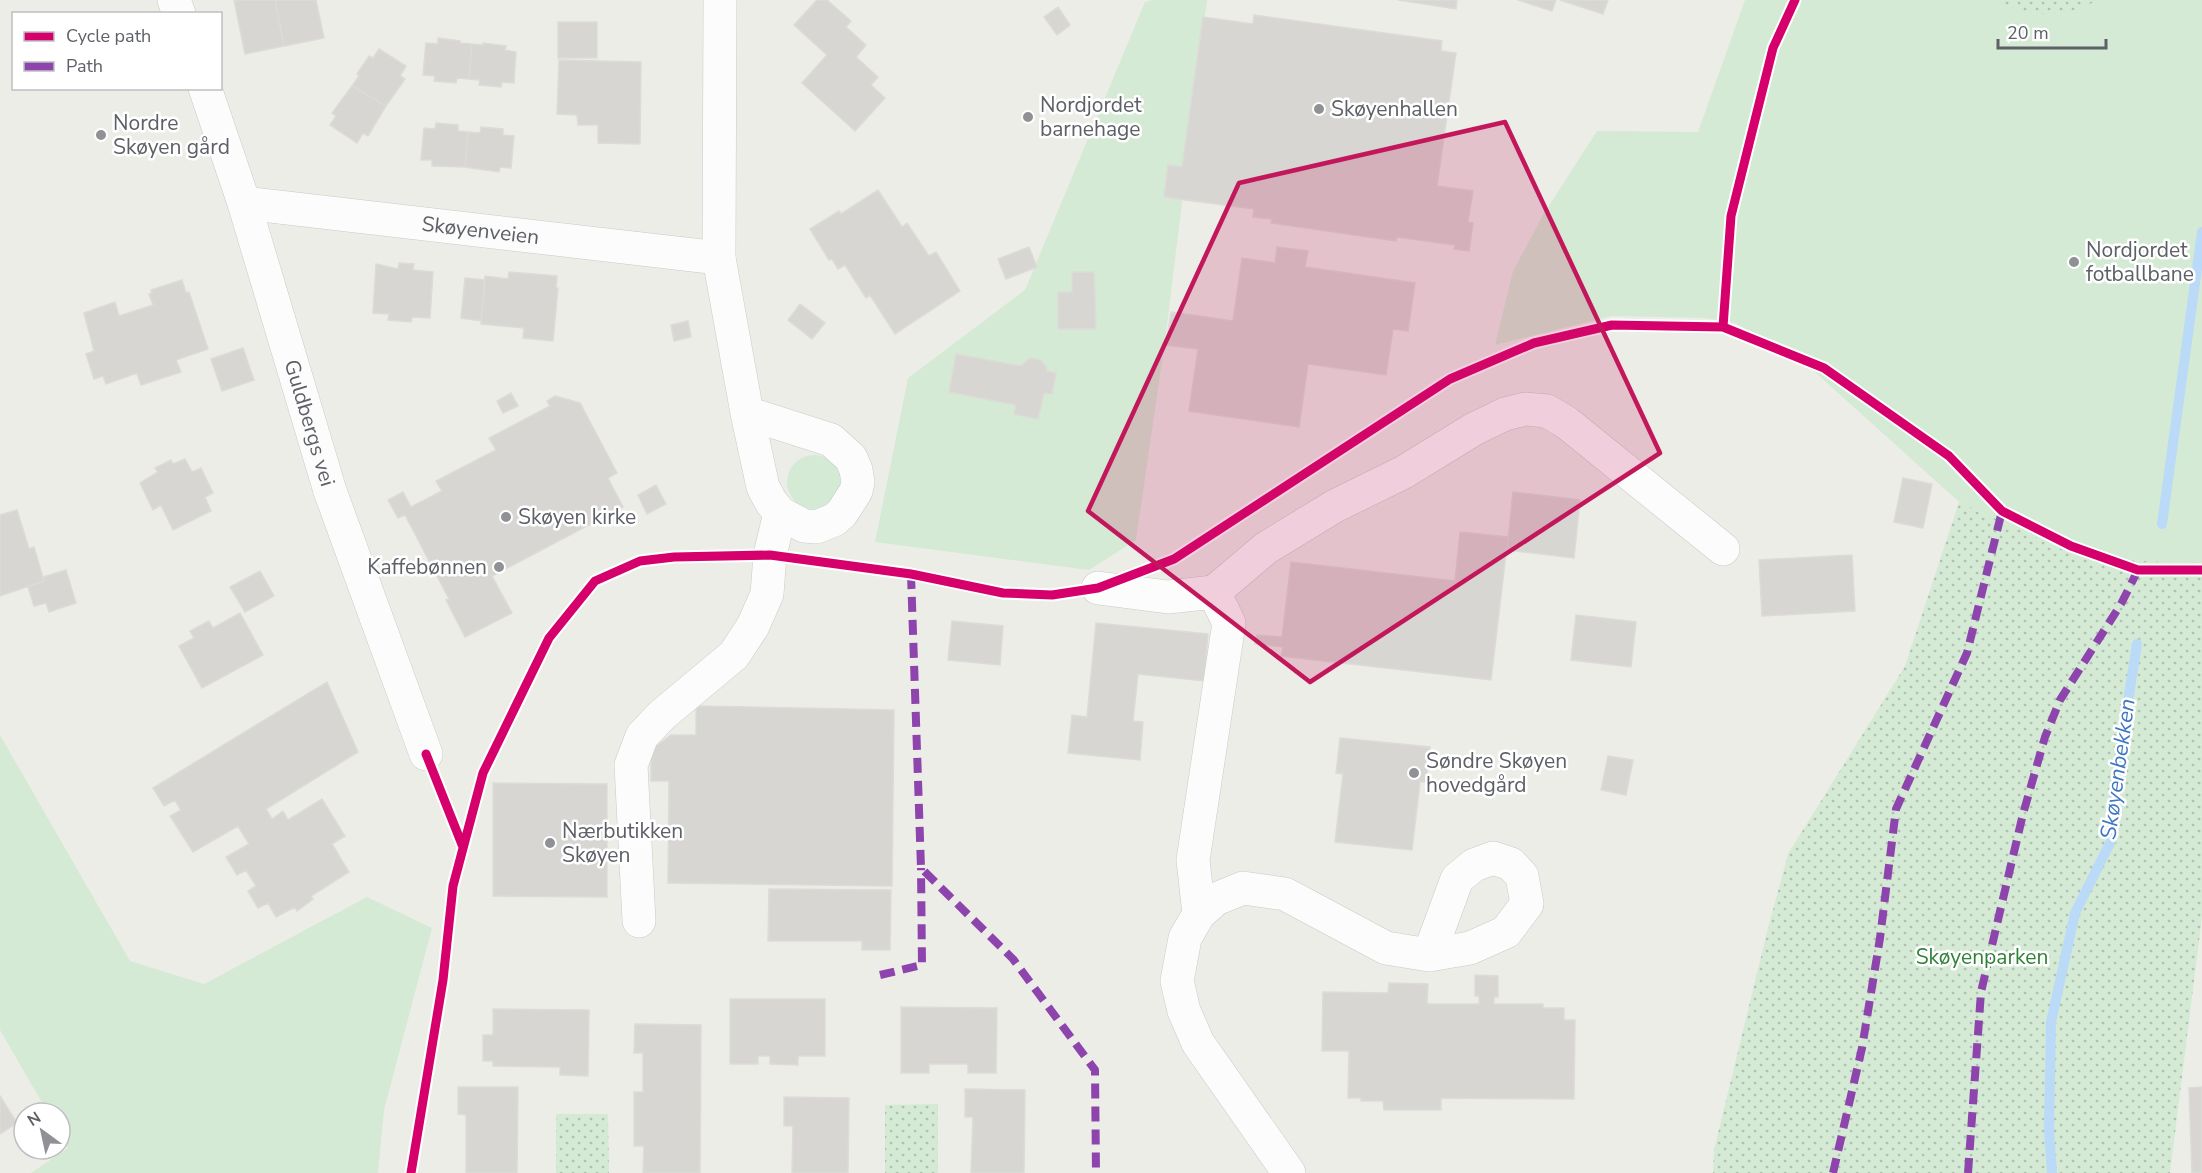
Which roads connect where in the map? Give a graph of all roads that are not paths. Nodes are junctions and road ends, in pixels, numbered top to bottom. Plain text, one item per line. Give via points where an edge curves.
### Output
1 (720, 0) edge
2 (206, 90) edge
3 (244, 203) junction
4 (719, 258) junction
5 (747, 413) junction
6 (780, 513) junction
7 (1723, 549) dead end
8 (1098, 588) dead end
9 (1214, 592) junction
10 (426, 754) dead end
11 (1199, 914) junction
12 (639, 921) dead end
13 (1429, 955) dead end
14 (1289, 1173) edge

1 - 4 street
2 - 3 street, Guldbergs vei
3 - 4 street, Skøyenveien
3 - 10 street, Guldbergs vei via 330,491
4 - 5 street
5 - 6 street via 763,487
5 - 6 street via 831,440 851,458 856,470 856,491 834,520 816,527 804,526
6 - 12 street via 770,555 767,594 753,626 734,655 642,736 631,765
7 - 9 street via 1567,423 1547,411 1525,409 1474,429 1404,472 1335,506 1266,548
8 - 9 street via 1168,597
9 - 11 street via 1229,623 1193,860
11 - 13 street via 1216,899 1244,888 1285,894 1386,948
11 - 14 street via 1185,938 1177,981 1184,1011 1198,1043

